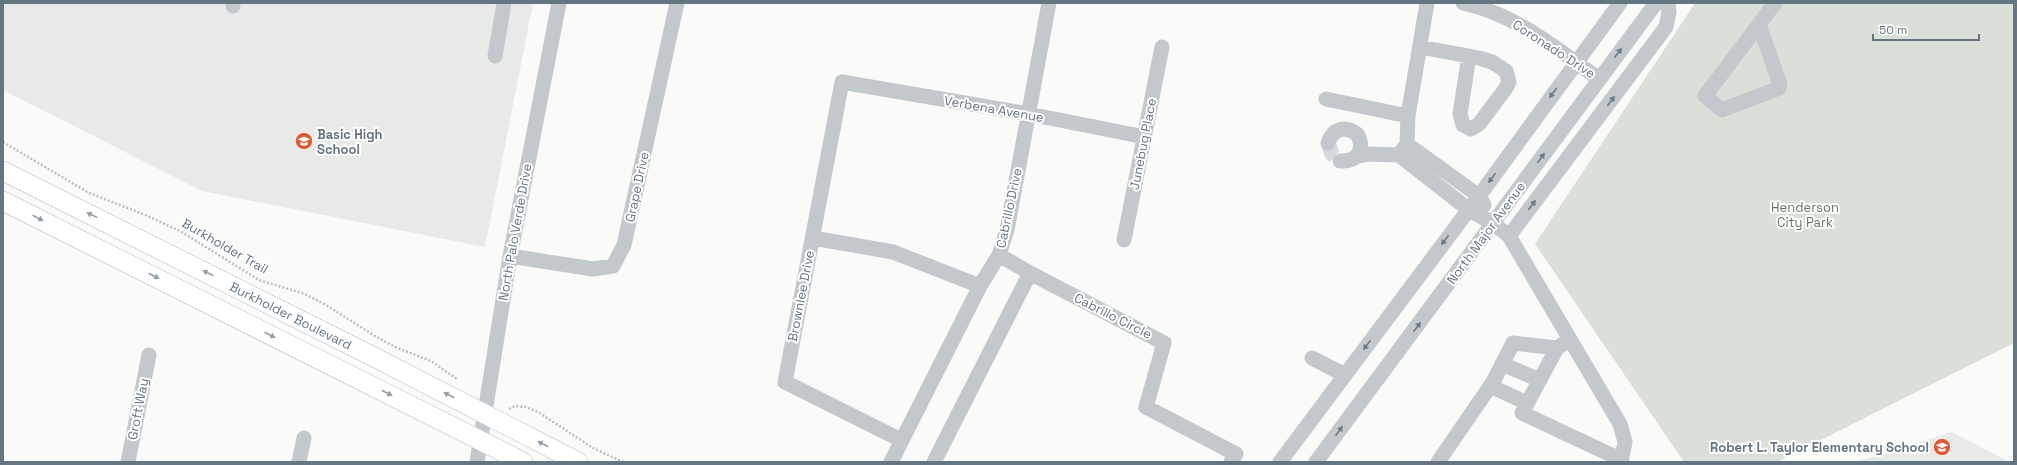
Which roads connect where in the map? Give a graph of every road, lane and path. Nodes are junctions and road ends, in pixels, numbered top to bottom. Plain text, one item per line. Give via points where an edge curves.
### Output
1 (504, 3) edge
2 (559, 3) edge
3 (677, 3) edge
4 (1049, 3) edge
5 (1427, 3) edge
6 (1463, 3) edge
7 (1620, 3) edge
8 (1656, 3) edge
9 (1668, 3) edge
10 (1775, 3) edge
11 (1759, 25) junction
12 (1162, 47) dead end
13 (1420, 47) junction
14 (495, 56) dead end
15 (1469, 56) junction
16 (1576, 62) junction
17 (1600, 79) junction
18 (842, 82) joint
19 (1326, 99) dead end
20 (1347, 103) junction
21 (1029, 114) junction
22 (1408, 116) junction
23 (1343, 129) junction
24 (1145, 137) junction
25 (3, 142) edge
26 (1328, 143) dead end
27 (1403, 150) junction
28 (1358, 156) junction
29 (1340, 161) dead end
30 (3, 171) edge
31 (1432, 172) junction
32 (1479, 196) junction
33 (3, 201) edge
34 (1468, 209) junction
35 (1494, 224) junction
36 (1509, 236) junction
37 (813, 238) junction
38 (1124, 240) dead end
39 (999, 255) junction
40 (510, 256) junction
41 (1030, 273) junction
42 (980, 286) junction
43 (1563, 344) junction
44 (149, 355) dead end
45 (1312, 358) dead end
46 (1502, 364) junction
47 (1345, 375) junction
48 (456, 379) dead end
49 (1540, 380) junction
50 (1490, 386) junction
51 (1527, 403) junction
52 (508, 409) dead end
53 (484, 413) junction
54 (304, 438) dead end
55 (480, 440) junction
56 (901, 440) junction
57 (1622, 461) edge
58 (128, 462) edge
59 (299, 462) edge
60 (477, 462) edge
61 (523, 462) edge
62 (578, 462) edge
63 (623, 462) edge
64 (891, 462) edge
65 (934, 462) edge
66 (1231, 462) edge
67 (1280, 462) edge
68 (1316, 462) edge
69 (1438, 462) edge

1 - 14 street
2 - 40 street, North Palo Verde Drive
3 - 40 street, Grape Drive via 624,245 614,266 593,269
4 - 21 street, Cabrillo Drive
5 - 13 street
6 - 16 street, Coronado Drive via 1520,24
7 - 16 street
17 -> 8 street, North Major Avenue
36 -> 9 street via 1666,27
10 - 11 street
11 - 11 street via 1780,84 1779,88 1722,110 1705,96
12 - 24 street, Junebug Place
13 - 15 street
13 - 22 street
15 - 15 street via 1485,60 1506,71 1509,82 1479,124 1471,129 1463,125 1460,114
16 - 17 street, Coronado Drive
16 -> 32 street
35 -> 17 street, North Major Avenue
18 - 21 street, Verbena Avenue
18 - 37 street, Brownlee Drive
19 - 20 street
20 - 22 street
20 - 23 street
21 - 24 street, Verbena Avenue
21 - 39 street, Cabrillo Drive via 1007,230
22 - 27 street
23 - 26 street via 1333,133
23 - 28 street via 1358,135 1361,151
24 - 38 street, Junebug Place
25 - 48 path, Burkholder Trail via 89,194 180,231 259,280 305,294 375,336 431,361
27 - 28 street
27 - 31 street
28 - 29 street via 1348,161
53 -> 30 main road, Burkholder Boulevard
31 - 32 street
31 - 34 street
32 - 34 street
32 - 35 street
33 -> 55 main road, Burkholder Boulevard
34 - 35 street
34 -> 47 street
35 - 36 street
68 -> 35 street, North Major Avenue
36 - 43 street
37 - 42 street via 893,252
37 - 56 street, Brownlee Drive via 785,382
39 - 41 street, Cabrillo Circle
39 - 42 street, Cabrillo Drive
40 - 53 street, North Palo Verde Drive
41 - 65 street
41 - 66 street, Cabrillo Circle via 1164,343 1146,408 1236,454
42 - 56 street, Cabrillo Drive
43 - 46 street via 1513,342
43 - 49 street
43 - 57 street via 1620,424 1625,442
44 - 58 street, Groft Way
45 - 47 street
46 - 49 street
46 - 50 street
47 - 67 street
49 - 51 street
50 - 51 street
50 - 69 street
51 - 57 street via 1522,413
52 - 63 path via 515,406 526,407 538,412 593,448
53 - 55 street, North Palo Verde Drive
62 -> 53 main road, Burkholder Boulevard
54 - 59 street
55 - 60 street, North Palo Verde Drive
55 - 61 main road, Burkholder Boulevard
56 - 64 street, Cabrillo Drive

